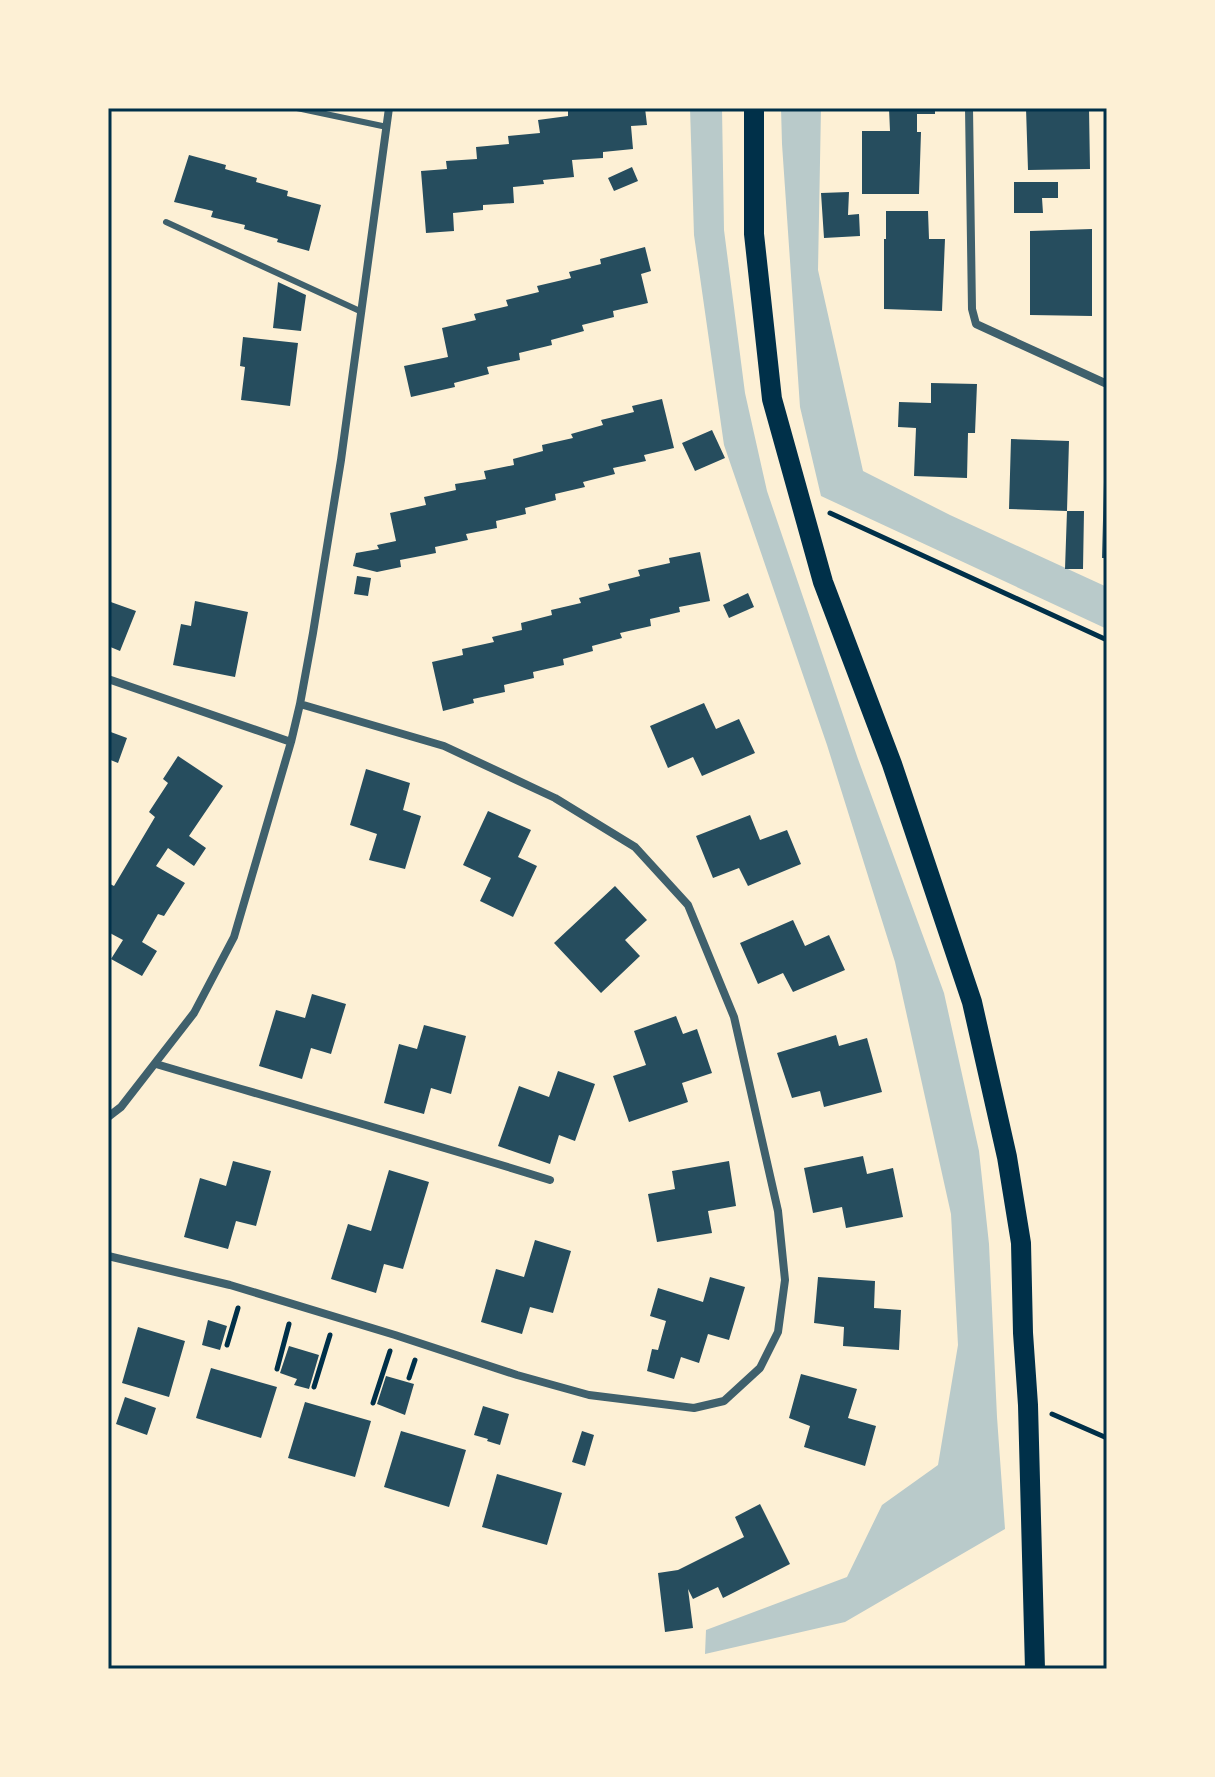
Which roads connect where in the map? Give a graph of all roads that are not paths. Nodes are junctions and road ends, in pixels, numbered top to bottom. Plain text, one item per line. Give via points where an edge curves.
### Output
1 (297, 108) edge
2 (389, 108) edge
3 (754, 108) edge
4 (969, 108) edge
5 (387, 127) junction
6 (166, 222) dead end
7 (362, 312) junction
8 (1107, 384) edge
9 (108, 679) edge
10 (300, 704) junction
11 (291, 742) junction
12 (156, 1064) junction
13 (108, 1117) edge
14 (550, 1180) dead end
15 (108, 1256) edge
16 (1035, 1669) edge

1 - 5 lane
2 - 5 street
3 - 16 main road via 754,234 772,399 823,582 892,764 972,1002 1007,1157 1021,1243
4 - 8 street via 976,324
5 - 7 street
6 - 7 lane
7 - 10 street
9 - 11 street
10 - 11 street
10 - 15 street via 444,746 555,798 635,847 688,905 734,1017 778,1211 785,1280 778,1332 760,1368 724,1401 694,1408 589,1395 243,1289
11 - 12 street via 234,937 194,1013
12 - 13 street
12 - 14 street

